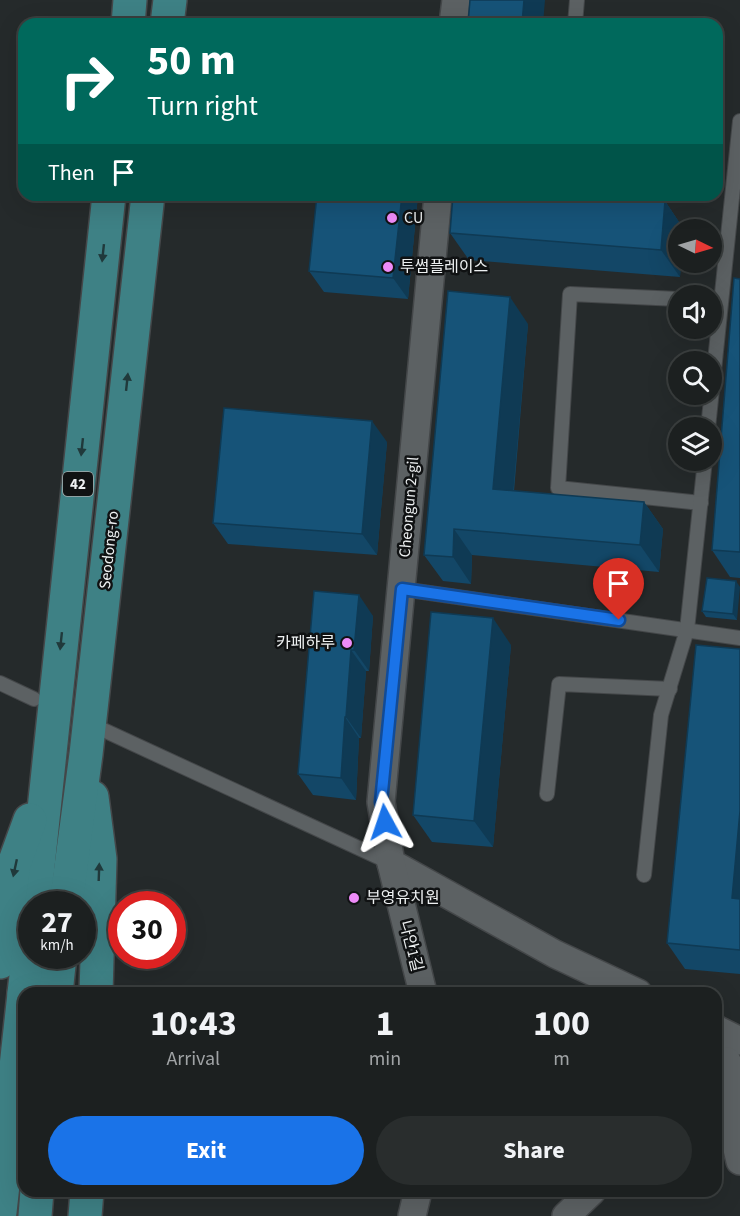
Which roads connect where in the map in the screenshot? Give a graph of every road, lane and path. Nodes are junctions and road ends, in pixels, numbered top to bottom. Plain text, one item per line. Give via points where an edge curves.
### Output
1 (130, 0) edge
2 (170, 0) edge
3 (456, 0) edge
4 (577, 0) edge
5 (128, 18) edge
6 (168, 18) edge
7 (454, 18) edge
8 (576, 18) edge
9 (740, 121) edge
10 (108, 201) edge
11 (147, 201) edge
12 (437, 201) edge
13 (718, 285) edge
14 (668, 299) edge
15 (714, 339) edge
16 (709, 417) edge
17 (704, 471) edge
18 (701, 503) junction
19 (402, 589) junction
20 (687, 630) junction
21 (740, 638) edge
22 (0, 683) edge
23 (670, 689) junction
24 (34, 699) dead end
25 (91, 740) junction
26 (47, 773) junction
27 (548, 794) dead end
28 (391, 863) junction
29 (644, 875) dead end
30 (35, 891) edge
31 (68, 891) edge
32 (0, 962) edge
33 (27, 969) edge
34 (59, 969) edge
35 (25, 987) edge
36 (57, 987) edge
37 (96, 987) edge
38 (422, 987) edge
39 (625, 987) edge
40 (722, 1039) edge
41 (18, 1048) edge
42 (731, 1055) edge
43 (740, 1161) edge
44 (37, 1197) edge
45 (87, 1197) edge
46 (417, 1197) edge
47 (586, 1197) edge
48 (0, 1212) edge
49 (35, 1216) edge
50 (86, 1216) edge
51 (412, 1216) edge
52 (566, 1216) edge

1 - 5 main road
2 - 6 main road
3 - 7 street
4 - 8 lane
9 - 13 lane
10 -> 26 main road, 42
25 -> 11 main road, Seodong-ro / 42
12 - 19 street, Cheongun 2-gil
14 - 18 lane via 570,294 558,488
15 - 16 lane
17 - 18 lane
18 - 20 lane
19 - 20 lane
19 - 28 street, Cheongun 2-gil via 381,802
20 - 21 lane
20 - 23 lane
22 - 24 lane
23 - 27 lane via 559,684
23 - 29 lane via 661,715
25 - 28 lane
25 - 31 main road, Seodong-ro / 42
37 -> 25 main road via 100,859
26 - 30 main road, 42
26 -> 32 main road via 15,864
28 - 38 street, 나안1길
28 - 39 street via 555,954
33 - 35 main road
34 - 36 main road
40 - 42 street
41 - 48 main road
42 - 43 street via 727,1107
44 - 49 main road
45 - 50 main road
46 - 51 street
47 - 52 street

